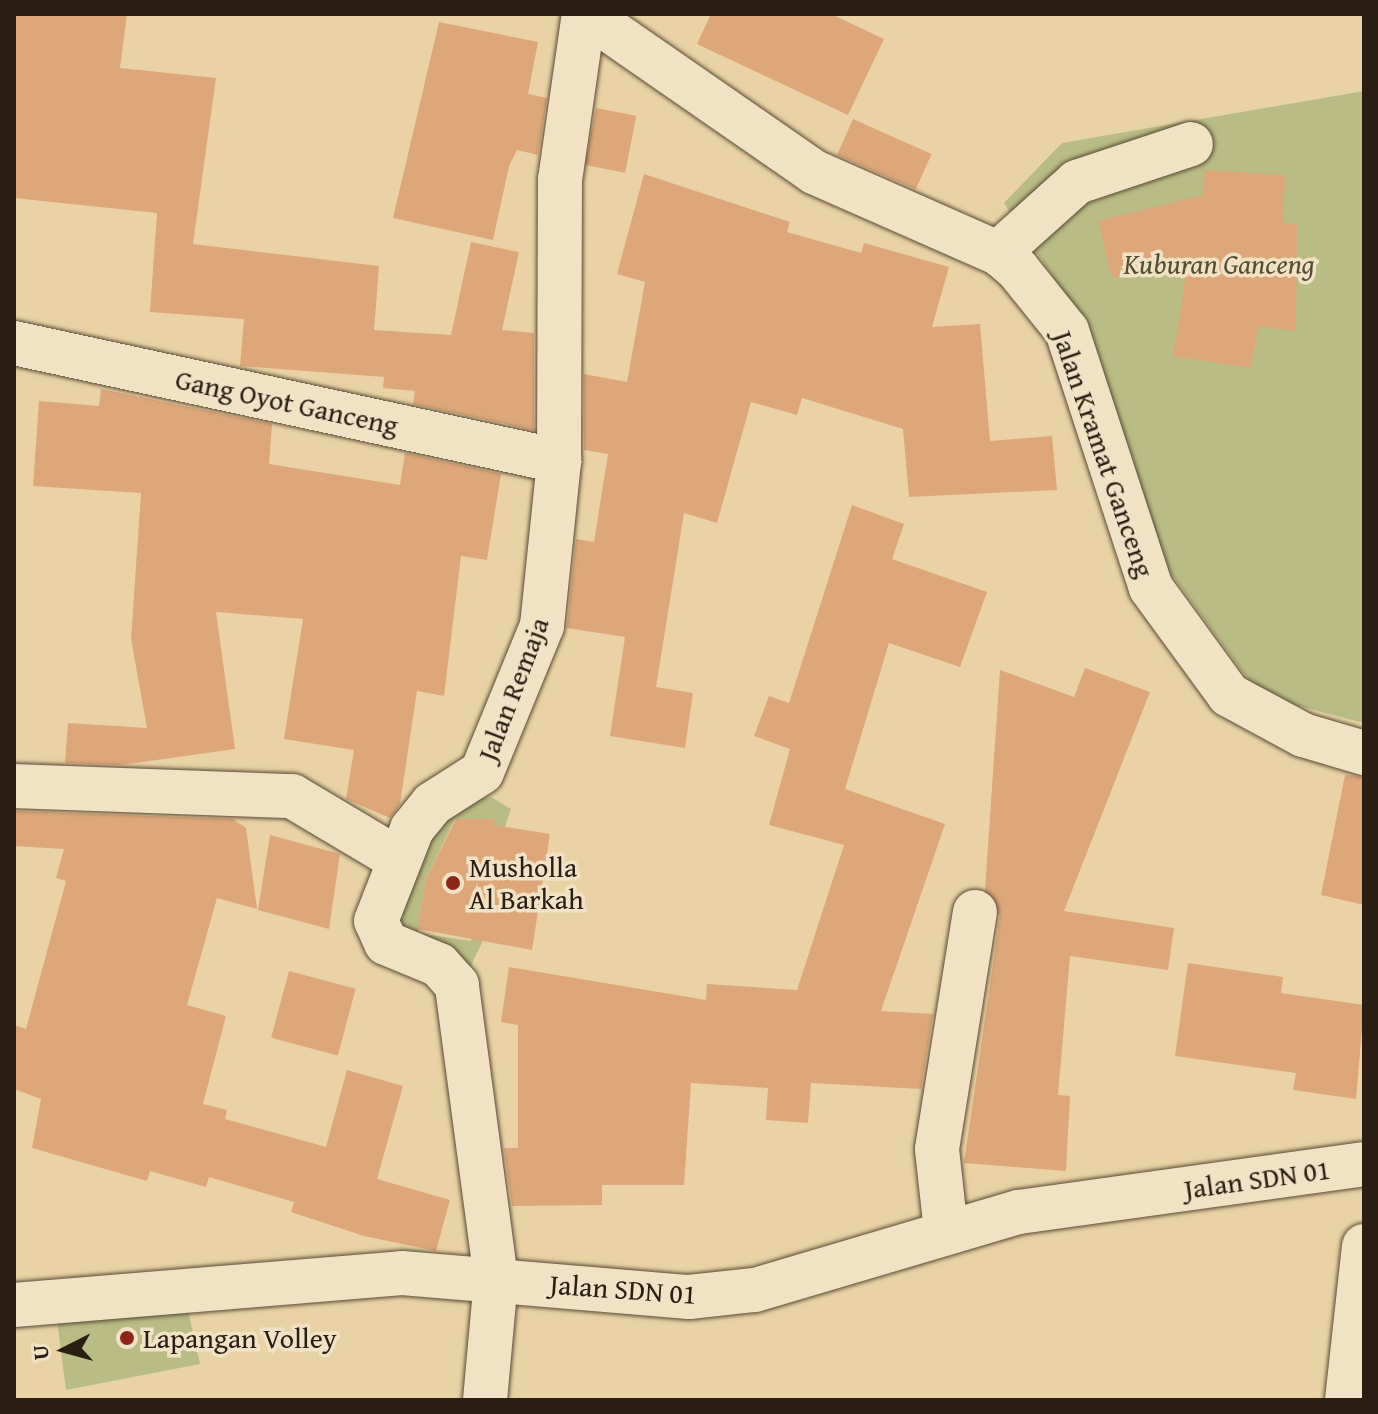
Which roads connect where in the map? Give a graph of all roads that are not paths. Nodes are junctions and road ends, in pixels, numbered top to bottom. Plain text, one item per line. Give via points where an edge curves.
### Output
1 (585, 14) edge
2 (1191, 144) dead end
3 (998, 253) junction
4 (14, 343) edge
5 (559, 461) junction
6 (1364, 753) edge
7 (14, 786) edge
8 (396, 858) junction
9 (975, 912) dead end
10 (1364, 1164) edge
11 (946, 1231) junction
12 (1364, 1246) edge
13 (496, 1279) junction
14 (14, 1305) edge
15 (485, 1400) edge
16 (1347, 1400) edge

1 - 3 street, Jalan Kramat Ganceng via 814,172
1 - 5 street, Jalan Remaja via 560,180
2 - 3 street via 1077,182
3 - 6 street, Jalan Kramat Ganceng via 1067,331 1159,600 1229,695 1303,735
4 - 5 street, Gang Oyot Ganceng
5 - 8 street, Jalan Remaja via 542,626 524,670 482,772 432,804
7 - 8 street via 292,796
8 - 13 street, Jalan Remaja via 376,921 386,943 439,965 457,985
9 - 11 street via 937,1149
10 - 11 street, Jalan SDN 01 via 1019,1212
11 - 13 street, Jalan SDN 01 via 755,1290 689,1297
12 - 16 street
13 - 14 street, Jalan SDN 01 via 292,1277
13 - 15 street, Jalan Remaja

